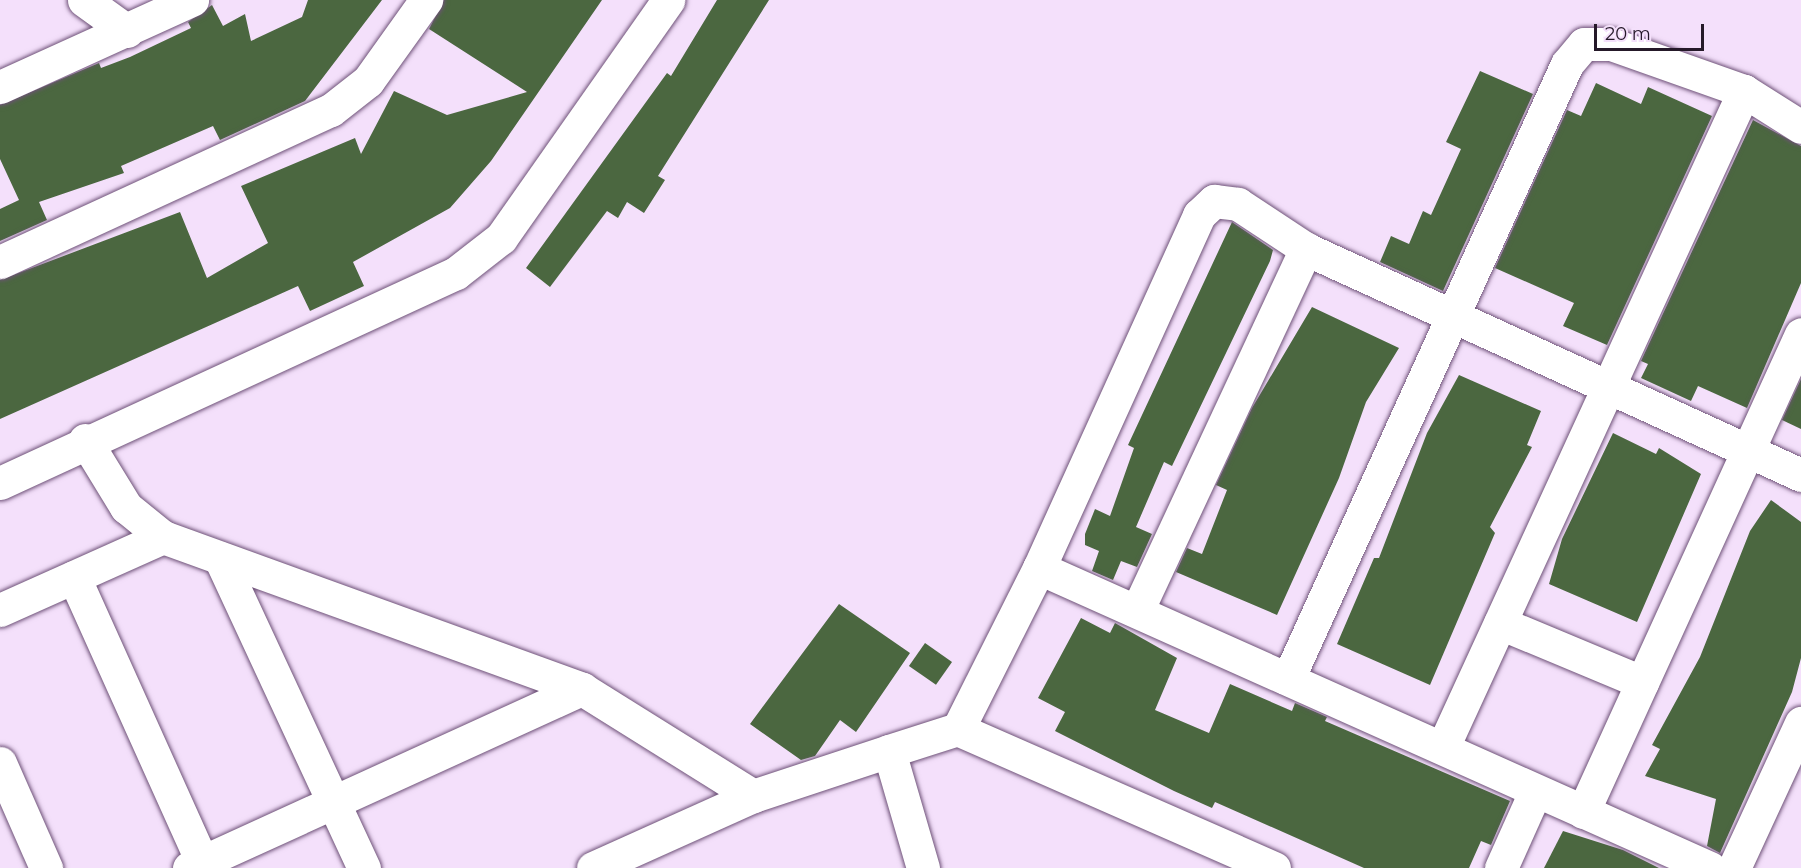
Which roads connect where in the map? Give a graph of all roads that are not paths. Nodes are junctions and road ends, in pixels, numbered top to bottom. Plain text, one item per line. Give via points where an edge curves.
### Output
1 (84, 0) edge
2 (192, 0) edge
3 (426, 0) edge
4 (668, 0) edge
5 (128, 31) junction
6 (0, 87) edge
7 (1743, 92) junction
8 (1801, 127) edge
9 (1306, 249) junction
10 (0, 262) edge
11 (1453, 315) junction
12 (1801, 334) edge
13 (1608, 386) junction
14 (85, 440) junction
15 (1746, 451) junction
16 (1801, 476) edge
17 (0, 483) edge
18 (163, 537) junction
19 (220, 558) junction
20 (1040, 568) junction
21 (74, 577) junction
22 (0, 610) edge
23 (1137, 611) junction
24 (1500, 622) junction
25 (1288, 679) junction
26 (1642, 682) junction
27 (582, 689) junction
28 (1801, 723) edge
29 (958, 729) junction
30 (1443, 747) junction
31 (890, 751) junction
32 (0, 763) edge
33 (1535, 792) junction
34 (753, 796) junction
35 (332, 803) junction
36 (1582, 812) junction
37 (196, 865) edge
38 (46, 868) edge
39 (364, 868) edge
40 (593, 868) edge
41 (923, 868) edge
42 (1274, 868) edge
43 (1501, 868) edge
44 (1710, 868) edge
45 (1734, 868) edge

1 - 5 street
2 - 5 street
3 - 10 street via 368,81 331,110
4 - 14 street via 501,238 456,273 402,302
5 - 6 street
7 - 8 street
7 - 11 street via 1611,44 1584,45 1567,64
7 - 13 street
9 - 11 street
9 - 20 street via 1238,204 1214,201 1199,215
9 - 23 street
11 - 13 street
11 - 25 street
12 - 15 street
13 - 15 street
13 - 24 street
14 - 17 street
14 - 18 street via 126,507
15 - 16 street
15 - 26 street
18 - 19 street
18 - 21 street
19 - 27 street
19 - 35 street
20 - 23 street
20 - 29 street
21 - 22 street
21 - 37 street
23 - 25 street
24 - 26 street
24 - 30 street
25 - 30 street
26 - 36 street
27 - 34 street
27 - 35 street
28 - 45 street
29 - 31 street
29 - 42 street
30 - 33 street
31 - 34 street
31 - 41 street
32 - 38 street
33 - 36 street
33 - 43 street
34 - 40 street
35 - 37 street
35 - 39 street
36 - 44 street

